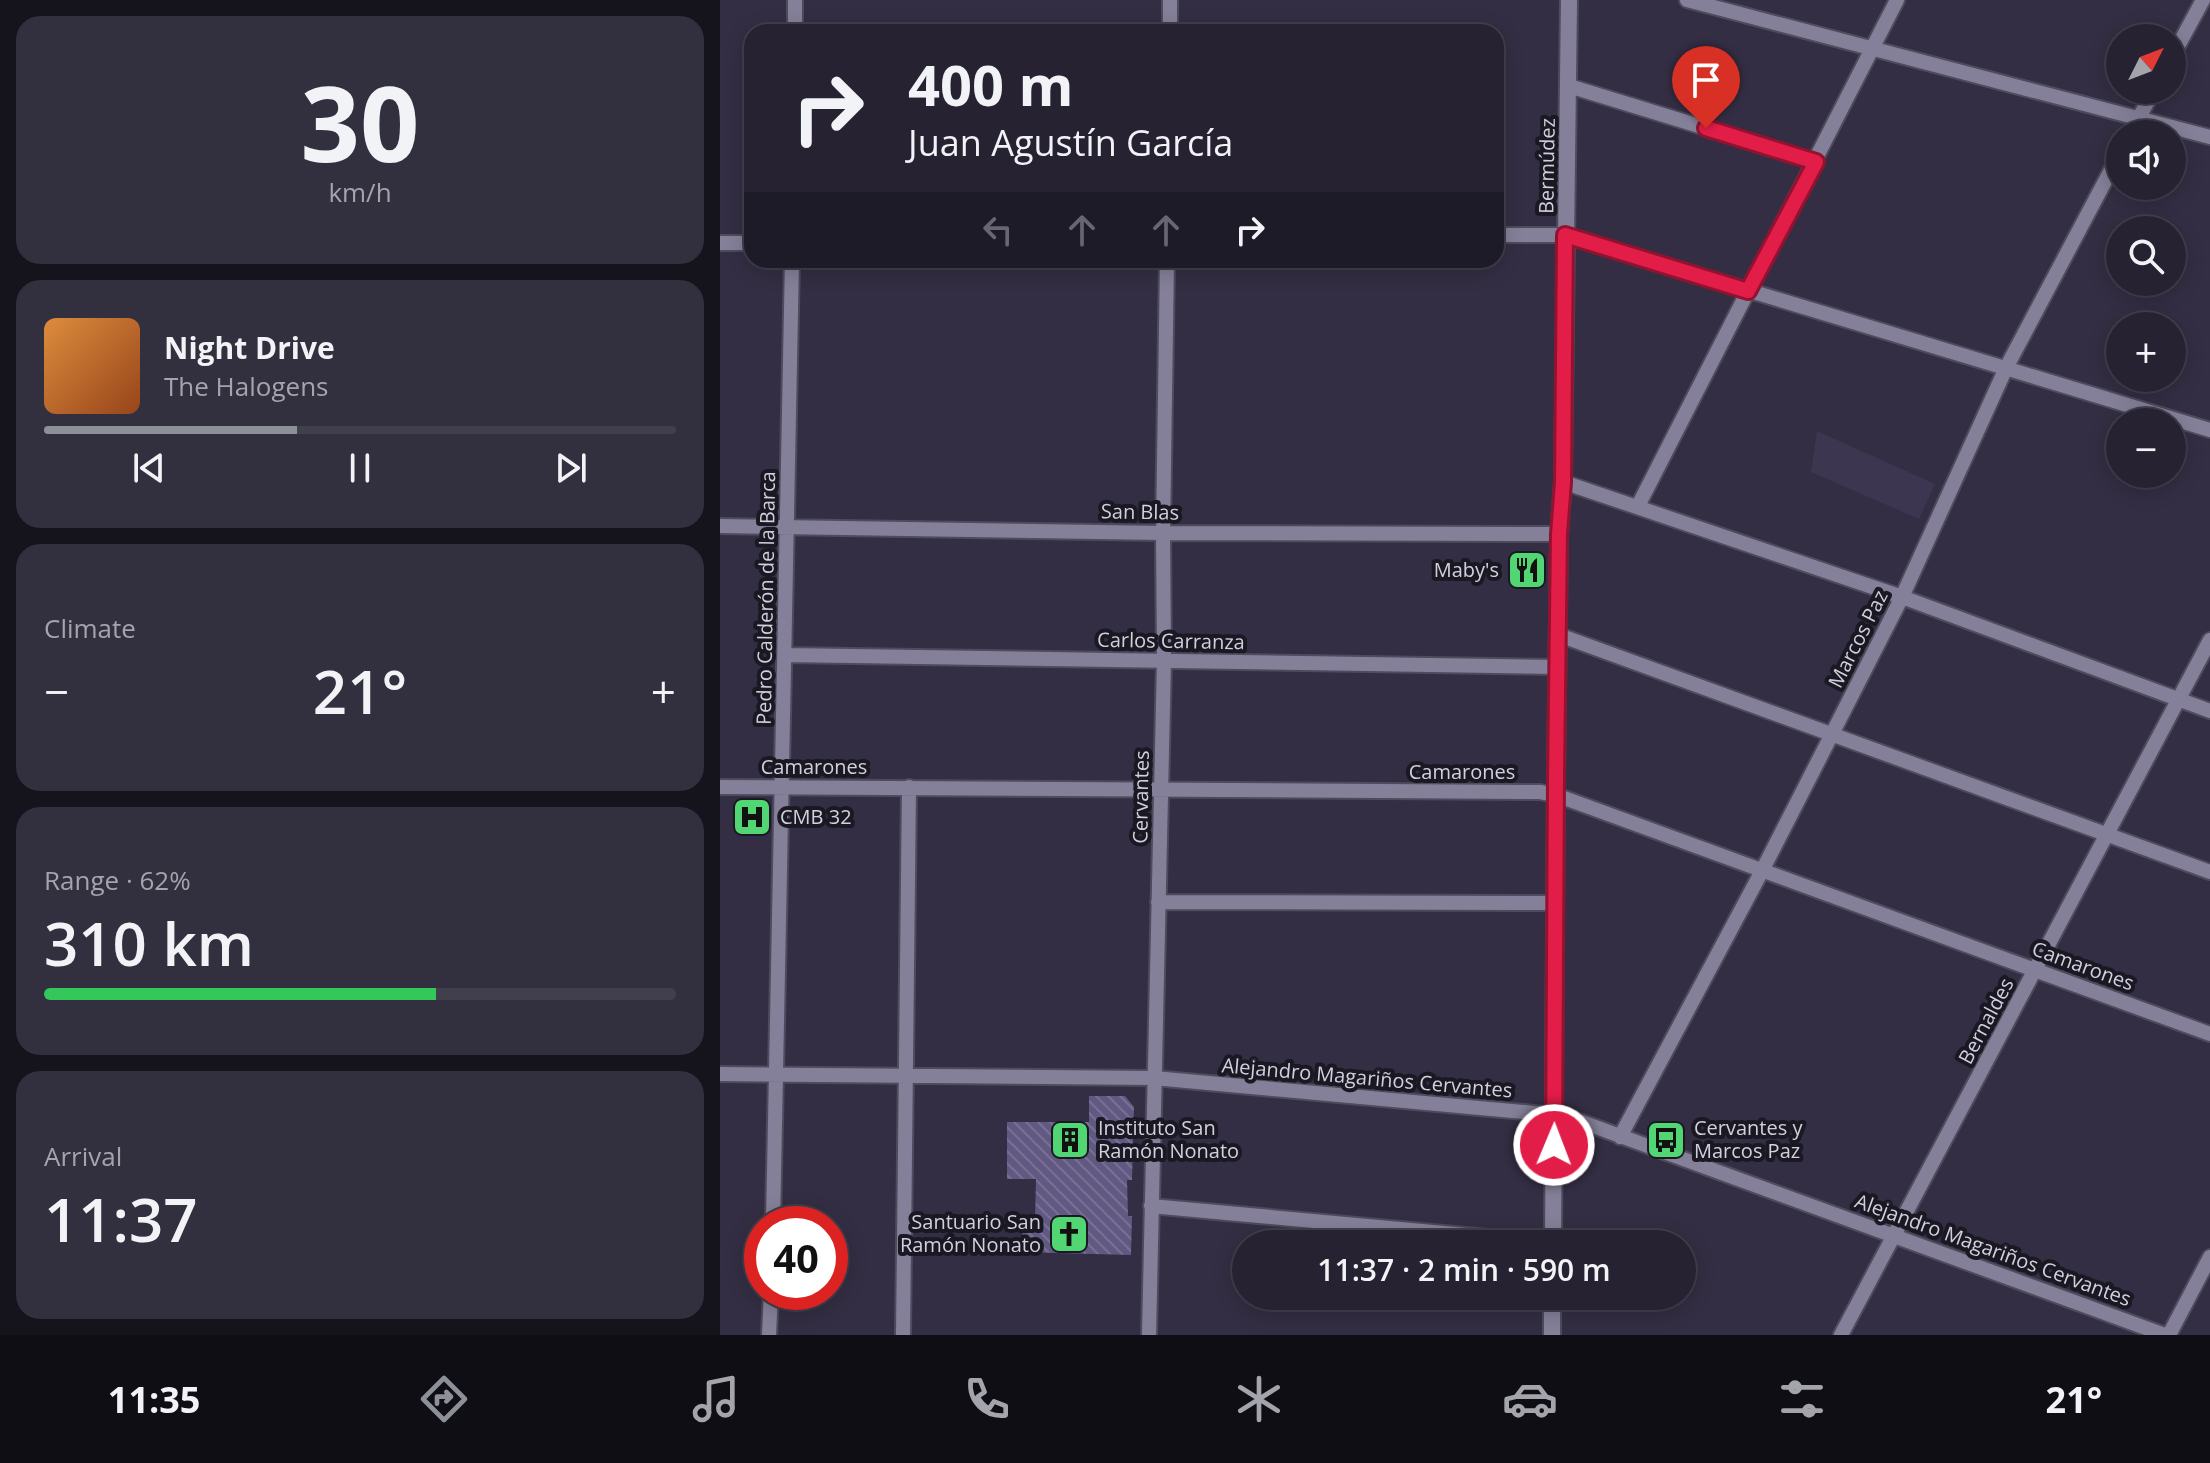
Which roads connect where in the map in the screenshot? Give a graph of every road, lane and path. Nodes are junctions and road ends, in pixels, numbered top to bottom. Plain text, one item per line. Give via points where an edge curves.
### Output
1 (795, 0) edge
2 (1170, 0) edge
3 (1569, 0) edge
4 (1687, 0) edge
5 (1897, 0) edge
6 (2203, 0) edge
7 (795, 24) edge
8 (1170, 24) edge
9 (2186, 31) edge
10 (1872, 48) junction
11 (1569, 86) junction
12 (2146, 104) edge
13 (2139, 118) junction
14 (2210, 137) edge
15 (1816, 162) junction
16 (2106, 179) edge
17 (1504, 235) edge
18 (1565, 235) junction
19 (720, 243) edge
20 (744, 243) edge
21 (792, 268) edge
22 (1167, 268) edge
23 (1748, 291) junction
24 (2006, 368) junction
25 (2210, 430) edge
26 (1563, 482) junction
27 (1638, 506) junction
28 (720, 526) edge
29 (787, 528) junction
30 (1163, 533) junction
31 (1559, 534) junction
32 (1902, 597) junction
33 (1559, 635) junction
34 (2210, 640) edge
35 (785, 655) junction
36 (1164, 660) junction
37 (1557, 667) junction
38 (2177, 699) junction
39 (2210, 711) edge
40 (1832, 734) junction
41 (720, 787) edge
42 (782, 787) junction
43 (909, 787) junction
44 (1161, 790) junction
45 (1556, 795) junction
46 (2107, 833) junction
47 (1763, 869) junction
48 (2210, 872) edge
49 (1158, 902) junction
50 (1555, 903) junction
51 (2036, 969) junction
52 (2210, 1034) edge
53 (720, 1074) edge
54 (777, 1074) junction
55 (906, 1075) junction
56 (1154, 1078) junction
57 (1555, 1115) junction
58 (1620, 1137) junction
59 (773, 1206) edge
60 (1151, 1206) junction
61 (1405, 1230) edge
62 (1553, 1230) edge
63 (1894, 1235) junction
64 (2210, 1257) edge
65 (770, 1310) edge
66 (1552, 1310) edge
67 (769, 1335) edge
68 (903, 1335) edge
69 (1149, 1335) edge
70 (1552, 1335) edge
71 (1841, 1335) edge
72 (2167, 1335) edge

1 - 7 street
2 - 8 street
3 - 11 street, Bermúdez
4 - 10 street
5 - 10 street
6 - 9 street
10 - 13 street
10 - 15 street
11 - 15 street
11 - 18 street, Bermúdez
12 - 13 street
13 - 14 street
15 - 23 street
16 - 24 street, Marcos Paz
17 - 18 street
18 - 23 street
18 - 26 street, Bermúdez
19 - 20 street
21 - 29 street, Pedro Calderón de la Barca
22 - 30 street, Cervantes
23 - 24 street
23 - 27 street
24 - 25 street
24 - 32 street, Marcos Paz
26 - 27 street
26 - 31 street, Bermúdez
27 - 32 street
28 - 29 street, San Blas
29 - 30 street, San Blas
29 - 35 street, Pedro Calderón de la Barca
30 - 31 street, San Blas
30 - 36 street, Cervantes
31 - 33 street, Bermúdez
32 - 38 street
32 - 40 street, Marcos Paz
33 - 37 street, Bermúdez
33 - 40 street
34 - 38 street, Bernaldes
35 - 36 street, Carlos Carranza
35 - 42 street, Pedro Calderón de la Barca
36 - 37 street, Carlos Carranza
36 - 44 street, Cervantes
37 - 45 street, Bermúdez
38 - 39 street
38 - 46 street, Bernaldes
40 - 46 street
40 - 47 street, Marcos Paz
41 - 42 street, Camarones
42 - 43 street, Camarones
42 - 54 street, Pedro Calderón de la Barca
43 - 44 street, Camarones
43 - 55 street
44 - 45 street, Camarones
44 - 49 street, Cervantes
45 - 47 street, Camarones
45 - 50 street, Bermúdez
46 - 48 street
46 - 51 street, Bernaldes
47 - 51 street, Camarones
47 - 58 street, Marcos Paz
49 - 50 street
49 - 56 street, Cervantes
50 - 57 street, Bermúdez
51 - 52 street, Camarones
51 - 63 street, Bernaldes
53 - 54 street, Alejandro Magariños Cervantes
54 - 55 street, Alejandro Magariños Cervantes
54 - 59 street, Pedro Calderón de la Barca
55 - 56 street, Alejandro Magariños Cervantes
55 - 68 street
56 - 57 street, Alejandro Magariños Cervantes
56 - 60 street, Cervantes
57 - 58 street, Alejandro Magariños Cervantes
57 - 62 street, Bermúdez
58 - 63 street, Alejandro Magariños Cervantes
60 - 61 street
60 - 69 street, Cervantes
63 - 71 street, Bernaldes
63 - 72 street, Alejandro Magariños Cervantes
64 - 72 street
65 - 67 street
66 - 70 street

